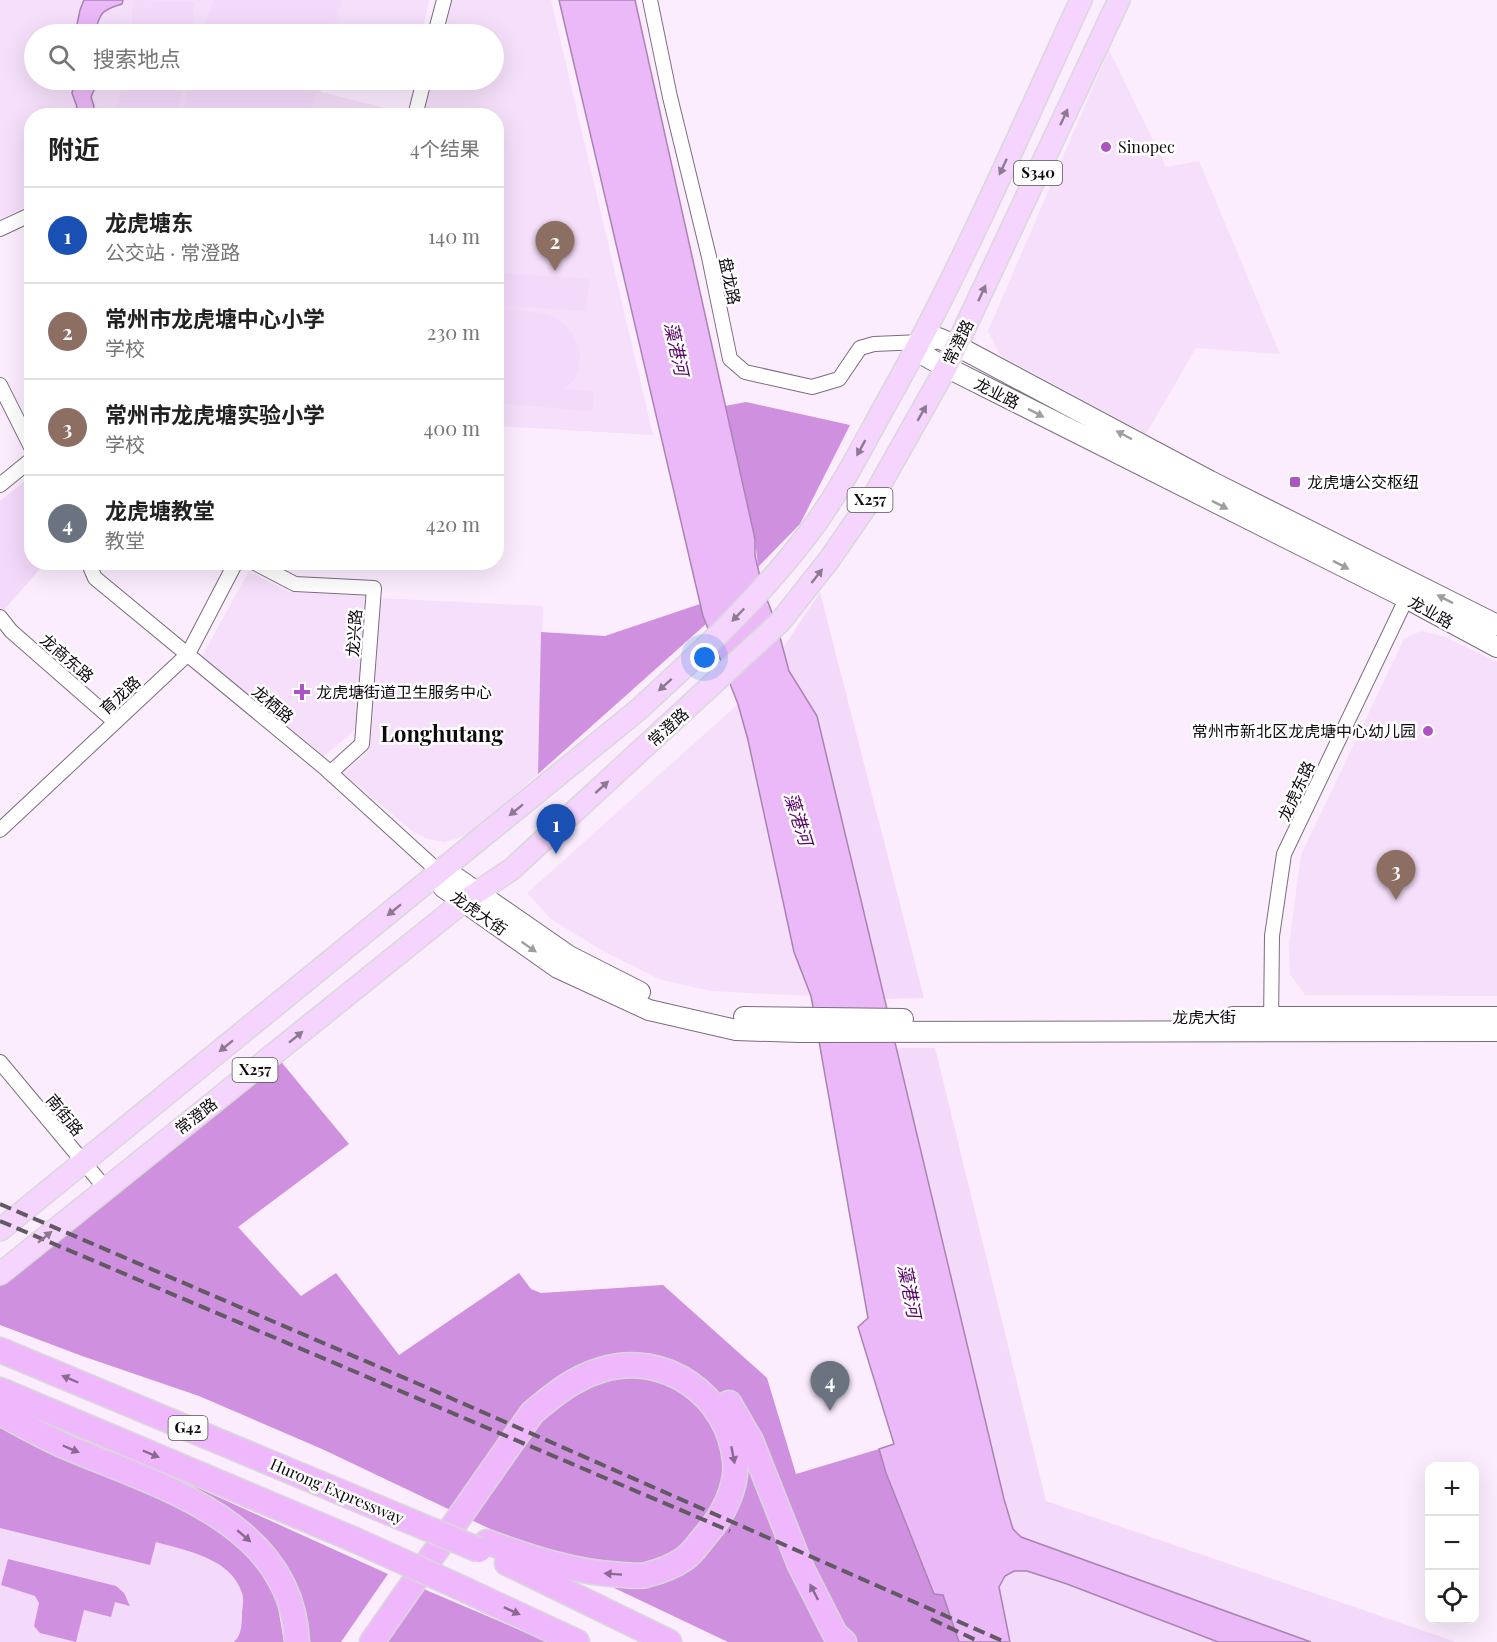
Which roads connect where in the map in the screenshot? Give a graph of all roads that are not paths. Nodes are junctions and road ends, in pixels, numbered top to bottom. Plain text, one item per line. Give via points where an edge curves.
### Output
1 (444, 0) edge
2 (650, 0) edge
3 (1081, 0) edge
4 (1119, 0) edge
5 (438, 24) edge
6 (422, 90) edge
7 (417, 108) edge
8 (24, 218) edge
9 (0, 229) edge
10 (921, 342) junction
11 (957, 346) junction
12 (946, 368) junction
13 (0, 385) edge
14 (24, 433) edge
15 (24, 466) edge
16 (0, 485) edge
17 (92, 570) edge
18 (232, 570) edge
19 (268, 570) edge
20 (1410, 591) junction
21 (0, 617) edge
22 (1497, 625) edge
23 (1497, 647) edge
24 (188, 654) junction
25 (115, 722) junction
26 (330, 773) junction
27 (0, 830) edge
28 (438, 871) junction
29 (470, 897) junction
30 (1497, 1017) edge
31 (1271, 1024) junction
32 (1497, 1031) edge
33 (0, 1062) edge
34 (82, 1163) junction
35 (105, 1189) junction
36 (0, 1230) edge
37 (0, 1274) edge
38 (0, 1350) edge
39 (0, 1390) edge
40 (0, 1413) edge
41 (483, 1546) junction
42 (297, 1642) edge
43 (360, 1642) edge
44 (372, 1642) edge
45 (577, 1642) edge
46 (669, 1642) edge
47 (844, 1642) edge

1 - 5 street
2 - 10 street, 盘龙路 via 730,359 745,372 812,387 839,379 860,348
3 -> 10 main road, 常澄路 / S340
11 -> 4 main road, 常澄路 / S340
6 - 7 street
8 - 9 street
10 - 11 street, 龙业路 via 939,338
10 - 12 street, 龙业路 via 927,357
10 -> 28 main road, 常澄路 / X257 via 816,523 767,585 638,710
11 - 12 main road, 常澄路
20 -> 11 street, 龙业路
12 -> 20 street, 龙业路
29 -> 12 main road, 常澄路 / X257 via 512,868 780,622 876,492
13 - 14 street
15 - 16 street
17 - 24 street, 龙栖路 via 95,578
18 - 24 street, 育龙路
19 - 26 street, 龙兴路 via 294,584 374,588 362,744
22 -> 20 street, 龙业路
20 - 23 street, 龙业路
20 - 31 street, 龙虎东路 via 1284,854 1272,936
21 - 25 street, 龙商东路
24 - 25 street, 育龙路
24 - 26 street, 龙栖路
25 - 27 street, 育龙路
26 - 28 street, 龙栖路
28 - 29 street, 龙虎大街 via 443,887
28 -> 34 main road, 常澄路 / X257
29 - 31 street, 龙虎大街 via 558,968 649,1010 736,1030 799,1025
35 -> 29 main road, 常澄路 / X257
30 - 31 street, 龙虎大街
31 - 32 street, 龙虎大街
33 - 34 street, 南街路
34 - 35 street, 南街路
34 - 36 main road, 常澄路 / X257
37 -> 35 main road, 常澄路 / X257
41 -> 38 highway, Hurong Expressway / G42, bridge
39 -> 45 highway, G42, bridge via 355,1540
40 -> 42 highway via 224,1519 262,1552 278,1573 294,1614
44 -> 41 highway via 532,1413 578,1379 626,1365 654,1367 697,1388 714,1404 727,1427 736,1462 732,1489 715,1524 686,1559 645,1576 607,1574
41 - 46 highway, Hurong Expressway / G42
47 -> 43 highway via 835,1634 800,1565 750,1441 726,1399 681,1365 647,1354 610,1355 576,1367 541,1388 519,1409

